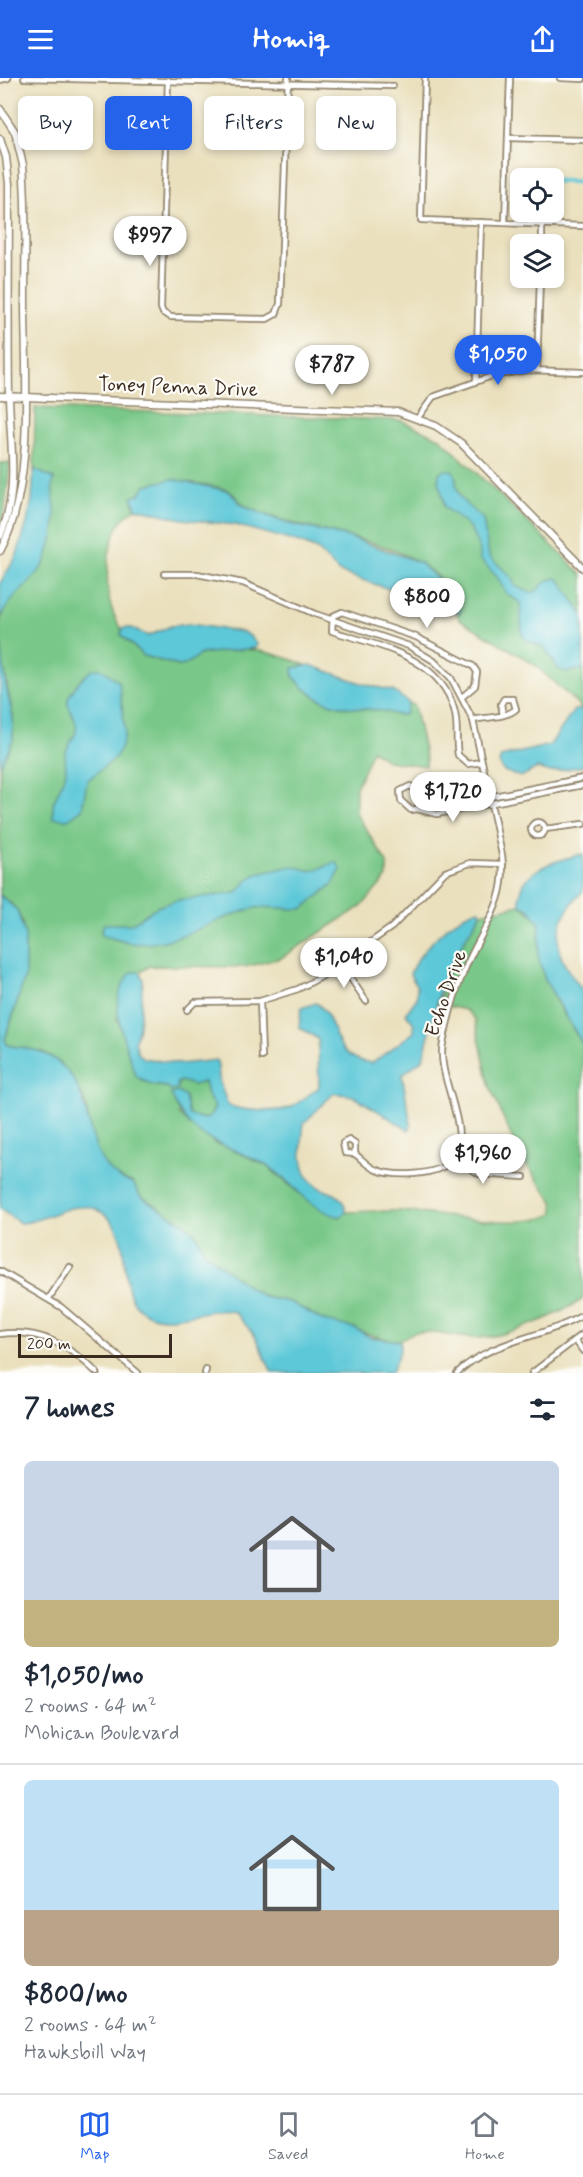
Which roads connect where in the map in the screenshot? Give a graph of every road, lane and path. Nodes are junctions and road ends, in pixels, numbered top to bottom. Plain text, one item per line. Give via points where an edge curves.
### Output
1 (8, 78) edge
2 (24, 78) edge
3 (425, 78) edge
4 (510, 78) edge
5 (560, 78) edge
6 (583, 79) edge
7 (0, 80) edge
8 (168, 80) junction
9 (288, 81) edge
10 (393, 86) dead end
11 (0, 109) edge
12 (508, 138) junction
13 (0, 139) edge
14 (583, 140) edge
15 (481, 222) junction
16 (505, 223) junction
17 (542, 224) junction
18 (583, 225) edge
19 (542, 234) edge
20 (540, 288) edge
21 (537, 370) junction
22 (583, 372) edge
23 (476, 382) junction
24 (0, 396) edge
25 (9, 396) junction
26 (25, 397) junction
27 (417, 419) junction
28 (0, 536) edge
29 (0, 551) edge
30 (583, 568) edge
31 (164, 574) dead end
32 (332, 620) junction
33 (462, 697) junction
34 (503, 715) dead end
35 (473, 720) junction
36 (482, 762) junction
37 (583, 778) edge
38 (583, 785) edge
39 (490, 798) junction
40 (420, 803) junction
41 (492, 804) junction
42 (417, 809) junction
43 (583, 824) edge
44 (545, 829) dead end
45 (503, 864) junction
46 (341, 964) junction
47 (260, 1001) junction
48 (366, 1001) dead end
49 (187, 1010) dead end
50 (262, 1057) dead end
51 (355, 1154) dead end
52 (453, 1157) junction
53 (524, 1177) dead end
54 (70, 1267) dead end
55 (0, 1271) edge
56 (49, 1298) junction
57 (583, 1315) edge
58 (0, 1334) edge
59 (583, 1334) edge
60 (575, 1340) junction
61 (583, 1351) edge
62 (97, 1373) edge
63 (138, 1373) edge
64 (457, 1373) edge
65 (532, 1373) edge

1 - 7 street
2 - 8 street
3 - 15 street via 421,220
4 - 12 street
5 - 6 street
8 - 9 street
8 - 9 street via 160,303 163,313 171,317 267,319 276,314 280,304
9 - 10 street
11 - 26 street via 15,132 23,165
12 - 14 street
12 - 16 street
13 - 25 street via 9,184
15 - 16 street
15 - 23 street
16 - 17 street
17 - 18 street
17 - 19 street
20 - 21 street
21 - 22 street
21 - 23 street via 505,373
23 - 27 street via 433,397
24 - 25 street, Toney Penna Drive
25 - 26 street, Toney Penna Drive
25 - 28 street via 13,479
26 - 27 street, Toney Penna Drive via 374,410
26 - 29 street via 20,494 13,524
27 - 30 street, Toney Penna Drive via 436,426 468,449
31 - 32 street, Echo Drive via 228,579
32 - 33 street, Echo Drive via 421,652 443,669
32 - 33 street via 335,613 342,612 416,637 473,666 477,672 475,686
32 - 36 street via 332,632 406,656 435,676 455,711 458,755 468,764
33 - 35 street, Echo Drive
34 - 35 street
35 - 36 street, Echo Drive
36 - 39 street, Echo Drive
37 - 39 street
38 - 41 street
39 - 40 street via 430,808
39 - 41 street, Echo Drive
40 - 42 street
40 - 42 street via 416,789 401,788 401,801 411,810
41 - 42 street via 437,814
41 - 45 street, Echo Drive
43 - 44 street
45 - 46 street via 470,863 445,872 392,927
45 - 52 street, Echo Drive via 500,899 465,968 442,1045 441,1062 459,1130
46 - 47 street via 298,989
46 - 48 street
47 - 49 street via 195,1002
47 - 50 street
51 - 52 street via 375,1170 384,1172 428,1173 442,1169
52 - 53 street via 479,1174
54 - 56 street
55 - 56 street
56 - 63 street
57 - 64 street via 557,1329 494,1348
58 - 62 street via 32,1334 56,1341
59 - 60 street
60 - 61 street
60 - 65 street

